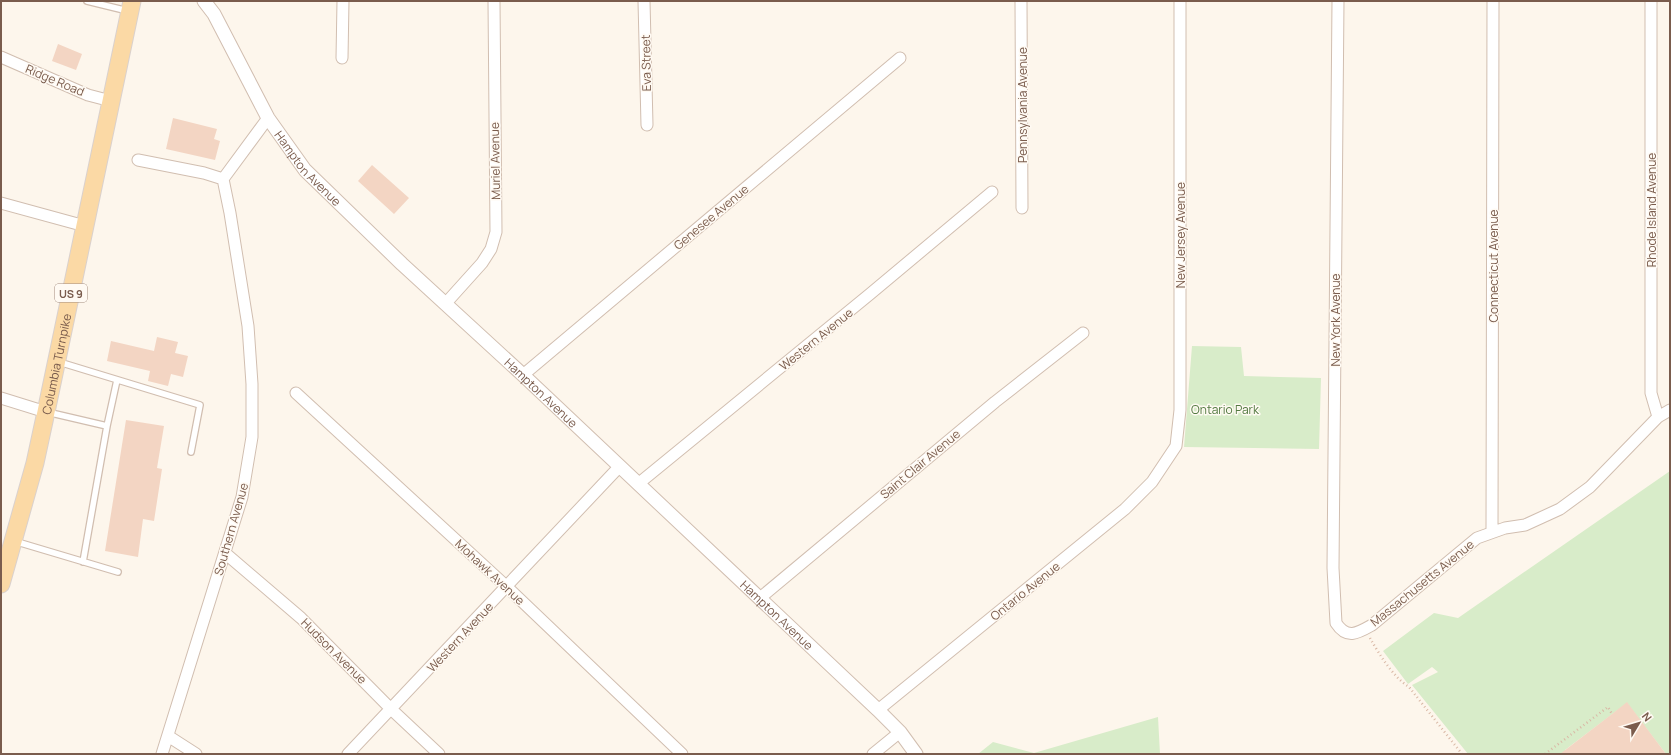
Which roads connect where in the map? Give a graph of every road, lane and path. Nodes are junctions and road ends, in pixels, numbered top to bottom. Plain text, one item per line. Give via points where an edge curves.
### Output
1 (87, 1) edge
2 (204, 1) edge
3 (343, 1) edge
4 (494, 1) edge
5 (644, 1) edge
6 (1021, 1) edge
7 (1180, 1) edge
8 (1338, 1) edge
9 (1493, 1) edge
10 (1651, 1) edge
11 (131, 6) edge
12 (1, 57) edge
13 (342, 58) dead end
14 (900, 58) dead end
15 (111, 101) junction
16 (268, 118) junction
17 (647, 125) dead end
18 (138, 160) dead end
19 (223, 179) junction
20 (992, 192) dead end
21 (1, 203) edge
22 (1022, 208) dead end
23 (85, 226) junction
24 (446, 304) junction
25 (1083, 333) dead end
26 (57, 361) junction
27 (523, 375) junction
28 (117, 380) junction
29 (296, 393) dead end
30 (1, 398) edge
31 (1670, 410) edge
32 (46, 412) junction
33 (1658, 417) junction
34 (107, 426) junction
35 (191, 452) dead end
36 (1164, 465) joint
37 (620, 466) junction
38 (638, 484) junction
39 (1492, 532) junction
40 (14, 541) junction
41 (225, 553) junction
42 (83, 562) junction
43 (4, 564) edge
44 (118, 572) dead end
45 (1, 584) edge
46 (507, 587) junction
47 (760, 598) junction
48 (1364, 629) junction
49 (1348, 634) joint
50 (392, 709) junction
51 (878, 710) junction
52 (1612, 714) dead end
53 (900, 732) junction
54 (168, 736) junction
55 (162, 754) edge
56 (196, 754) edge
57 (348, 754) edge
58 (439, 754) edge
59 (682, 754) edge
60 (873, 754) edge
61 (916, 754) edge
62 (1462, 754) edge
63 (1545, 754) edge

1 - 11 lane
2 - 16 street, Hampton Avenue via 214,14
3 - 13 street
4 - 24 street, Muriel Avenue via 496,232 491,249 482,263
5 - 17 street, Eva Street
6 - 22 street, Pennsylvania Avenue
7 - 36 street, New Jersey Avenue via 1180,410 1176,446
8 - 49 street, New York Avenue via 1333,568 1336,623
9 - 39 street, Connecticut Avenue
10 - 33 street, Rhode Island Avenue via 1651,393
11 - 15 main road, Columbia Turnpike / US 9
12 - 15 street, Ridge Road via 88,95
14 - 27 street, Genesee Avenue
15 - 23 main road, Columbia Turnpike / US 9
16 - 19 street
16 - 24 street, Hampton Avenue via 305,170
18 - 19 street
19 - 41 street, Southern Avenue via 248,326 252,384 252,437 242,497
20 - 38 street, Western Avenue
21 - 23 street
23 - 26 main road, Columbia Turnpike / US 9
24 - 27 street, Hampton Avenue
25 - 47 street, Saint Clair Avenue via 995,402
26 - 28 lane
26 - 32 main road, Columbia Turnpike / US 9
27 - 37 street, Hampton Avenue
28 - 34 lane
28 - 35 lane via 200,406
29 - 46 street, Mohawk Avenue
30 - 32 street
31 - 33 street, Massachusetts Avenue
32 - 34 lane
32 - 40 main road, Columbia Turnpike / US 9
33 - 39 street, Massachusetts Avenue via 1590,487 1560,509 1525,525
34 - 42 lane
36 - 51 street, Ontario Avenue via 1152,482 1125,509
37 - 38 street, Hampton Avenue
37 - 46 street, Western Avenue
38 - 47 street, Hampton Avenue
39 - 48 street, Massachusetts Avenue via 1477,538
40 - 42 lane
40 - 43 main road, Columbia Turnpike / US 9
41 - 50 street, Hudson Avenue via 301,618
41 - 54 street, Southern Avenue
42 - 44 lane
43 - 45 main road, Columbia Turnpike / US 9
46 - 50 street, Western Avenue
46 - 59 street, Mohawk Avenue
47 - 51 street, Hampton Avenue
48 - 49 street, Massachusetts Avenue
48 - 62 path via 1402,683 1409,687
50 - 57 street, Western Avenue
50 - 58 street, Hudson Avenue
51 - 53 street, Hampton Avenue
52 - 63 path via 1608,707
53 - 60 street
53 - 61 street, Hampton Avenue
54 - 55 street, Southern Avenue
54 - 56 street

